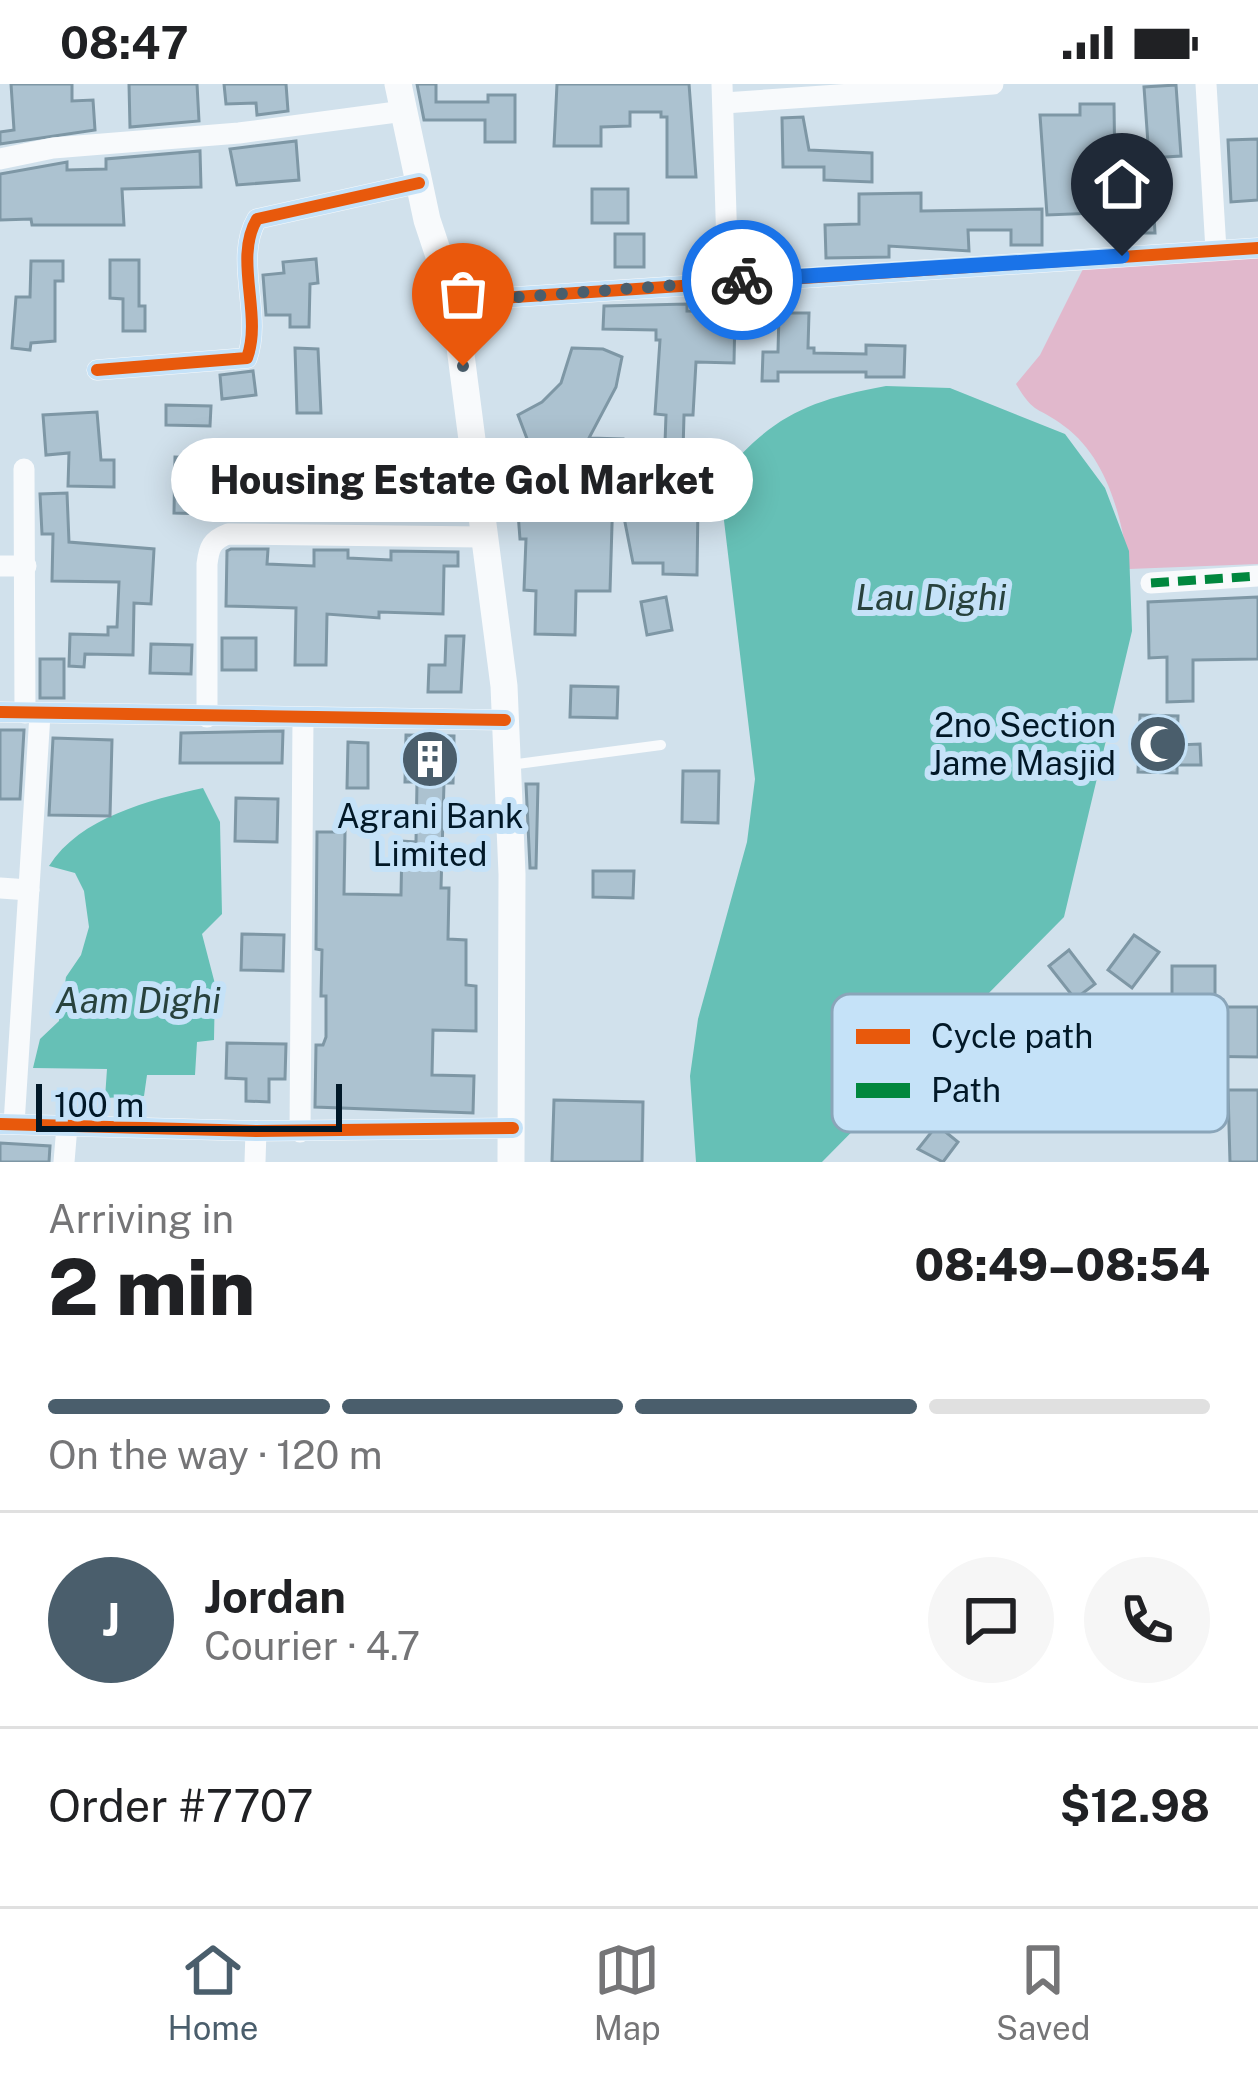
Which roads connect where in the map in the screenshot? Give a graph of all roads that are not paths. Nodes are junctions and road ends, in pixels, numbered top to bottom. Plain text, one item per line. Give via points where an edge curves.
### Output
1 (993, 84) edge
2 (1206, 84) edge
3 (723, 94) edge
4 (401, 97) edge
5 (0, 159) edge
6 (419, 183) junction
7 (1258, 248) edge
8 (1216, 250) junction
9 (728, 280) junction
10 (454, 302) junction
11 (97, 370) dead end
12 (24, 469) dead end
13 (481, 537) junction
14 (0, 566) edge
15 (26, 566) junction
16 (1258, 576) edge
17 (1151, 583) dead end
18 (0, 712) edge
19 (33, 713) junction
20 (207, 717) junction
21 (303, 718) junction
22 (505, 720) junction
23 (661, 745) dead end
24 (507, 765) junction
25 (0, 888) edge
26 (29, 890) junction
27 (7, 1124) edge
28 (67, 1126) junction
29 (513, 1128) junction
30 (256, 1131) junction
31 (300, 1132) junction
32 (64, 1162) edge
33 (255, 1162) edge
34 (511, 1162) edge

1 - 3 street
2 - 8 street
3 - 9 street
4 - 5 street via 238,133
4 - 6 main road
6 - 10 main road
6 - 11 street via 257,218 249,239 247,358
7 - 8 street
8 - 9 street
9 - 10 street
10 - 13 main road
12 - 15 street
13 - 20 street via 218,538 207,564
13 - 22 main road
14 - 15 street
15 - 19 street
16 - 17 street
18 - 19 street
19 - 20 street
19 - 26 street
20 - 21 street
21 - 22 street
21 - 31 street
22 - 24 main road
23 - 24 lane
24 - 29 main road
25 - 26 street
26 - 27 street
27 - 28 street
28 - 30 street
28 - 32 street
29 - 31 street
29 - 34 main road
30 - 31 street
30 - 33 street

